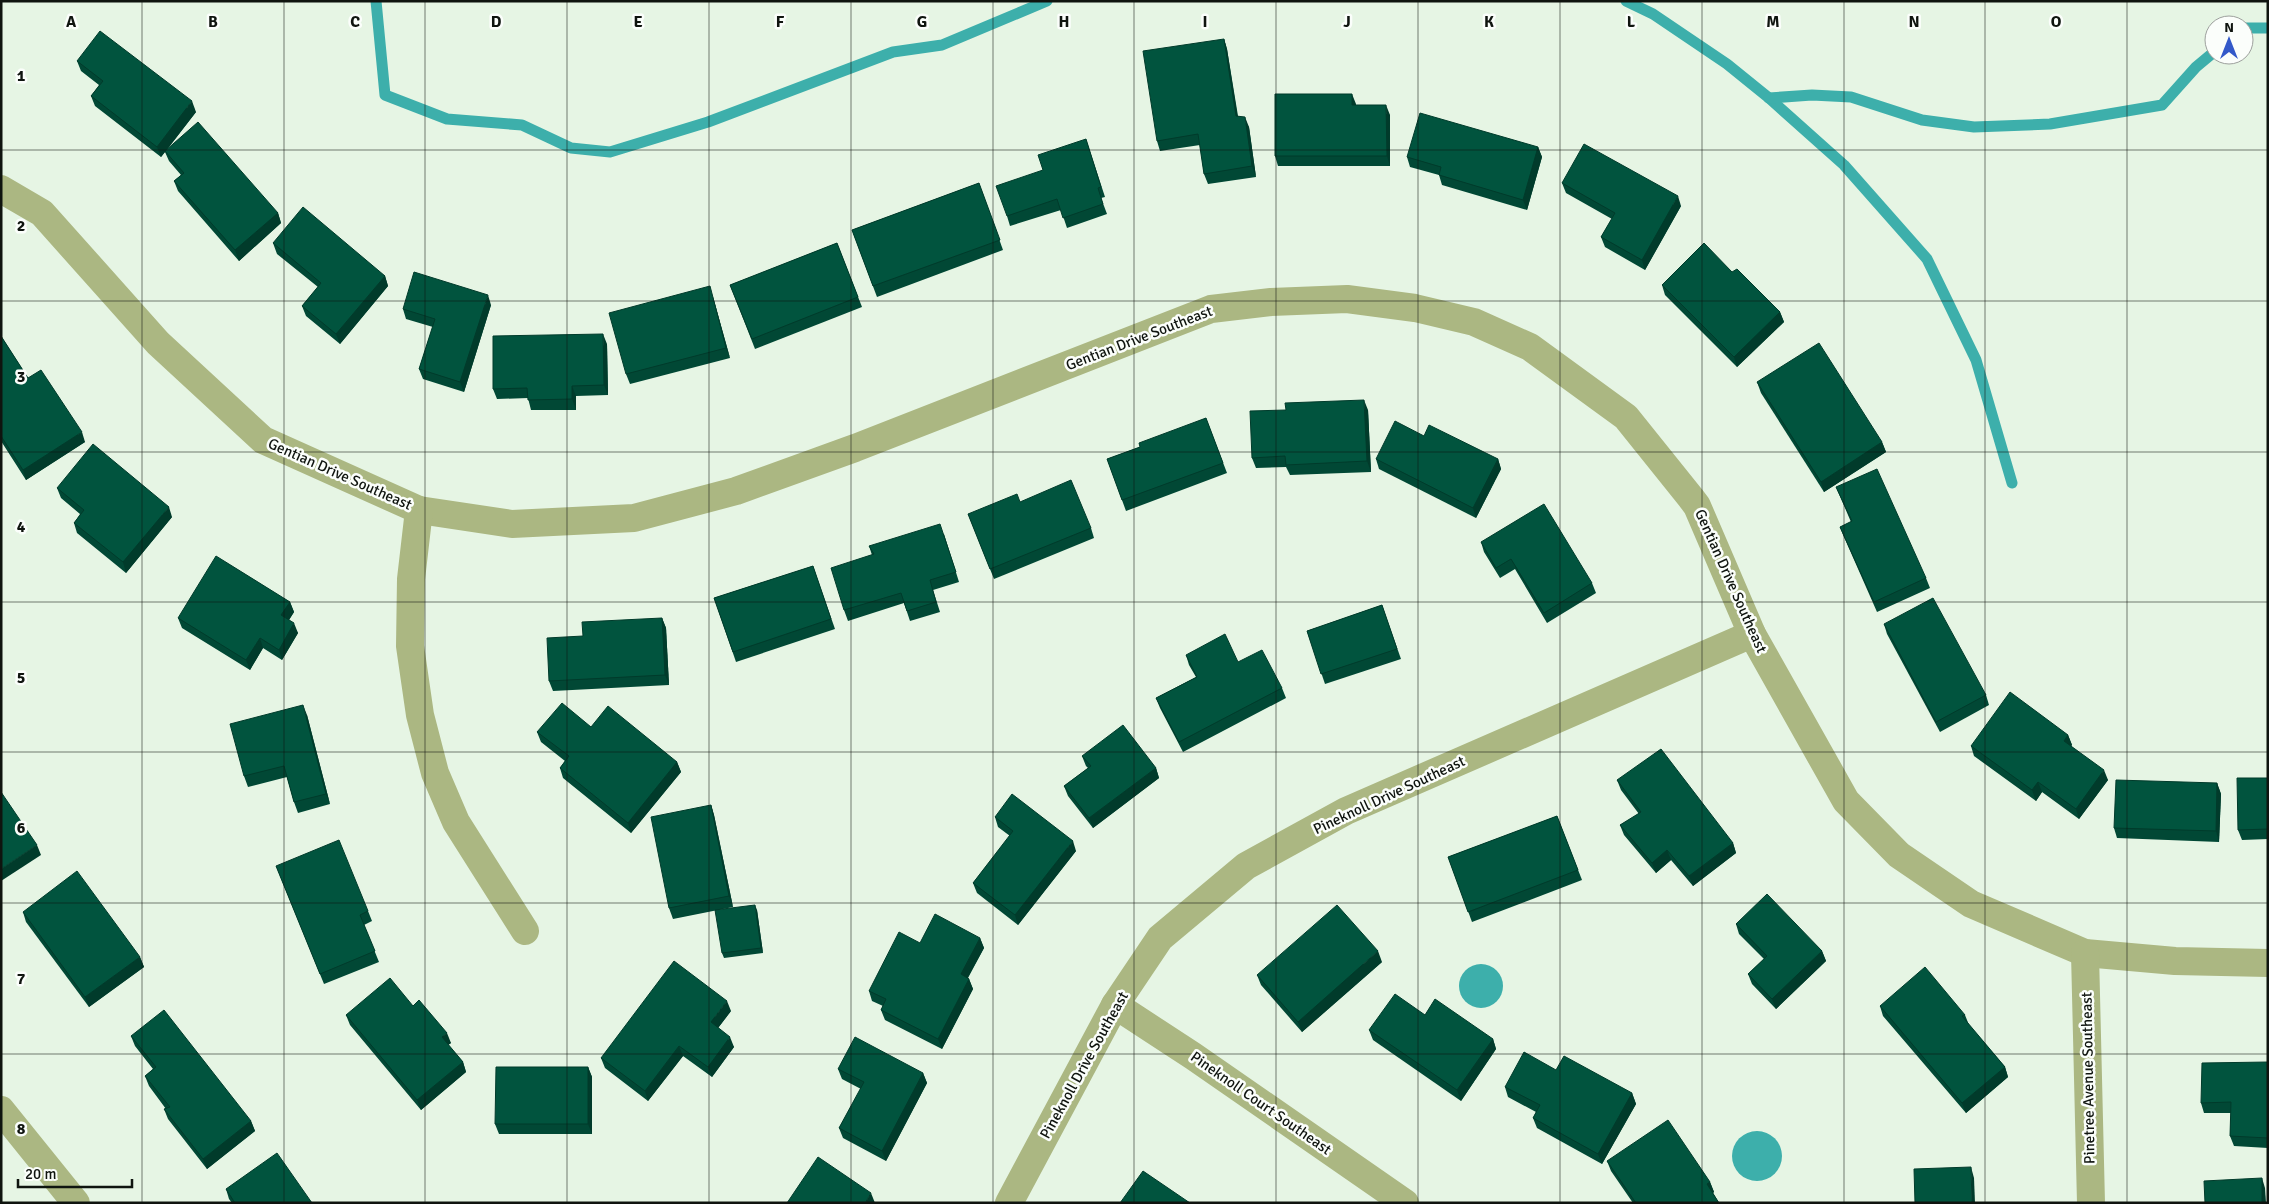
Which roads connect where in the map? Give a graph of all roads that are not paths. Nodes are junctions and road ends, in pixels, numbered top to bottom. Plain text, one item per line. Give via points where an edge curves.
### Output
1 (1, 189) edge
2 (419, 510) junction
3 (1752, 634) junction
4 (525, 931) dead end
5 (2085, 953) junction
6 (2268, 963) edge
7 (1115, 1005) junction
8 (1, 1110) edge
9 (76, 1203) edge
10 (1009, 1203) edge
11 (1405, 1203) edge
12 (2091, 1203) edge

1 - 2 street, Gentian Drive Southeast via 42,213 158,343 263,440
2 - 3 street, Gentian Drive Southeast via 512,524 634,518 736,491 810,465 1211,309 1271,302 1347,299 1415,308 1474,322 1530,347 1626,417 1698,506
2 - 4 street via 411,579 410,646 420,715 435,773 456,822
3 - 5 street, Gentian Drive Southeast via 1846,800 1899,856 1971,904
3 - 7 street, Pineknoll Drive Southeast via 1346,811 1246,866 1160,938
5 - 6 street, Gentian Drive Southeast via 2175,961
5 - 12 street, Pinetree Avenue Southeast
7 - 10 street, Pineknoll Drive Southeast
7 - 11 street, Pineknoll Court Southeast
8 - 9 street

